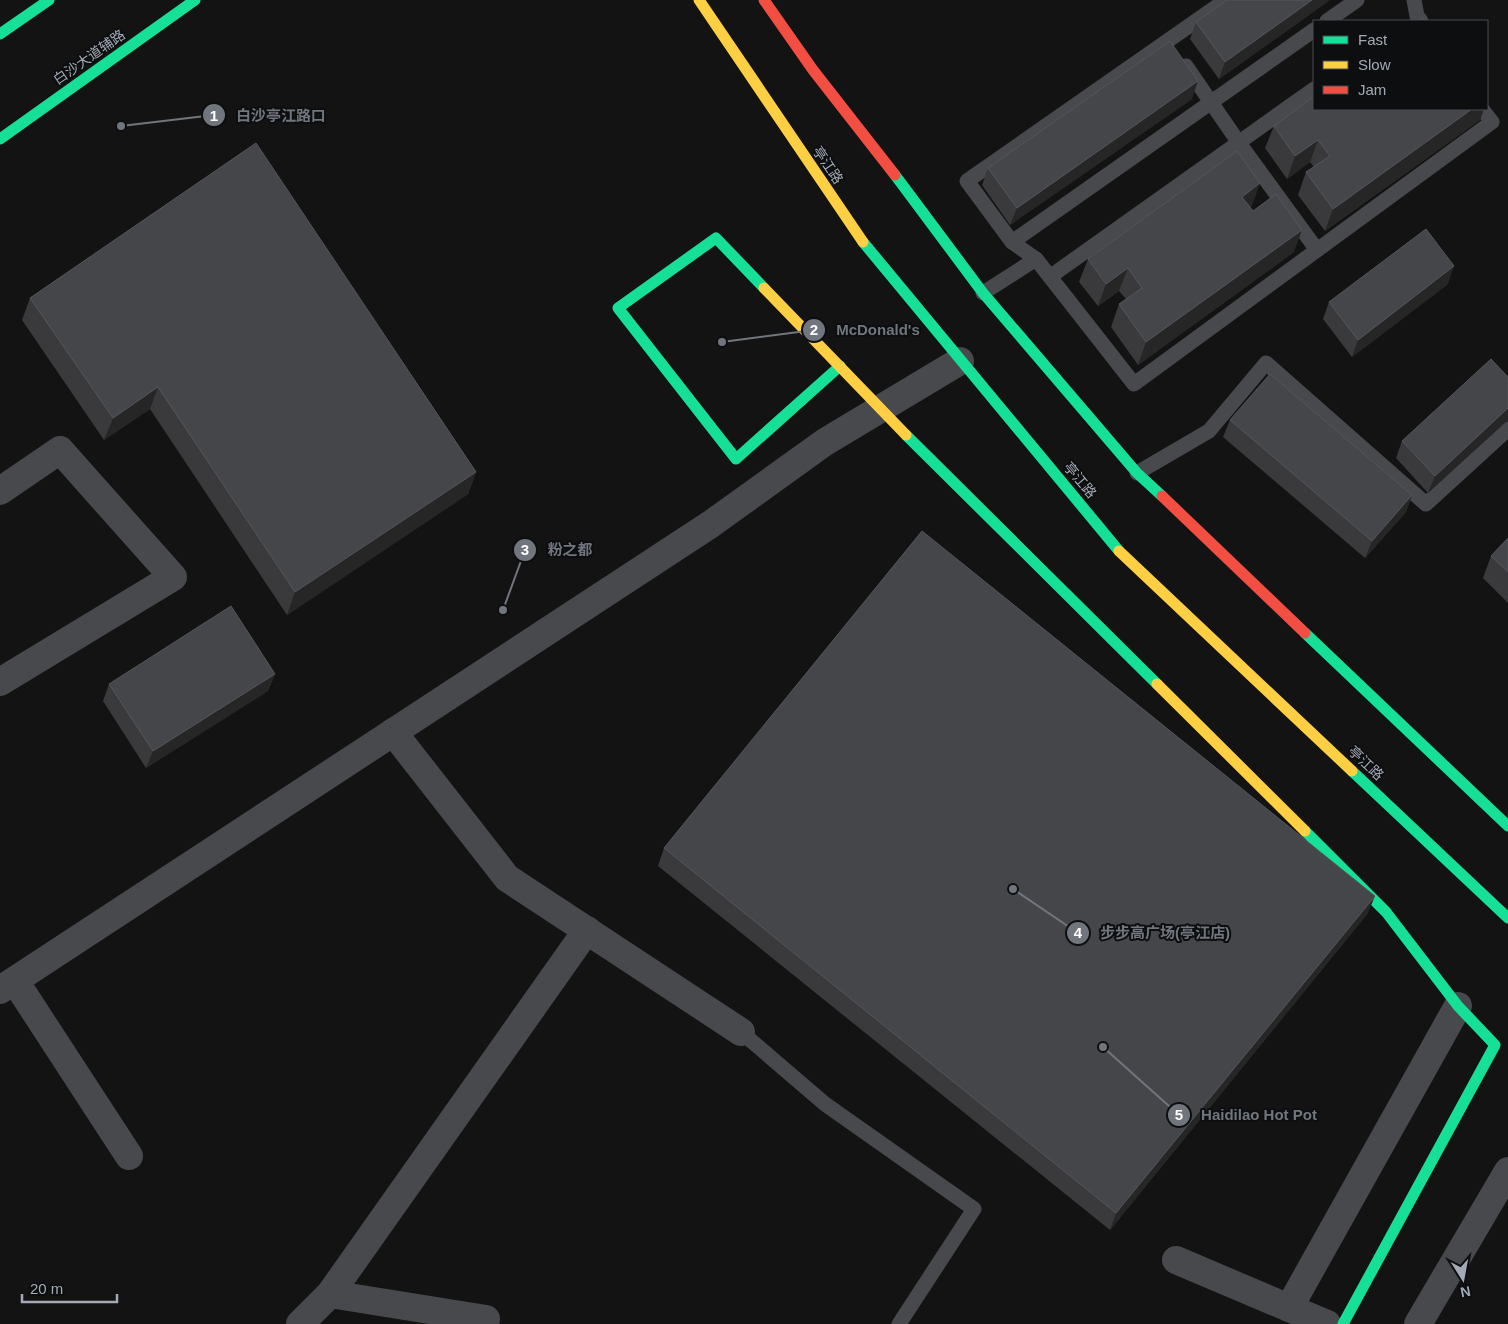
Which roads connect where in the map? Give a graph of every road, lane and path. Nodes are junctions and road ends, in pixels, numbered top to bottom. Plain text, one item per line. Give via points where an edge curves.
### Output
1 (49, 0) edge
2 (195, 0) edge
3 (699, 0) edge
4 (764, 0) edge
5 (1226, 0) edge
6 (1357, 0) edge
7 (1414, 0) edge
8 (1328, 20) edge
9 (1416, 20) edge
10 (1313, 31) edge
11 (0, 34) edge
12 (1169, 40) junction
13 (1313, 90) edge
14 (1210, 103) junction
15 (1483, 110) edge
16 (0, 138) edge
17 (1239, 143) junction
18 (1012, 242) junction
19 (1317, 250) junction
20 (1036, 259) junction
21 (1051, 276) junction
22 (984, 293) junction
23 (960, 361) junction
24 (840, 366) junction
25 (880, 408) junction
26 (1508, 429) edge
27 (1137, 473) junction
28 (0, 491) edge
29 (0, 682) edge
30 (393, 732) junction
31 (1508, 826) edge
32 (1508, 918) edge
33 (587, 930) junction
34 (7, 986) edge
35 (1458, 1006) junction
36 (740, 1032) joint
37 (129, 1156) dead end
38 (1508, 1171) edge
39 (1176, 1260) dead end
40 (330, 1294) junction
41 (1289, 1308) junction
42 (300, 1324) edge
43 (483, 1324) edge
44 (899, 1324) edge
45 (1327, 1324) edge
46 (1343, 1324) edge
47 (1418, 1324) edge

1 - 11 main road
2 - 16 main road, 白沙大道辅路
3 - 23 main road, 亭江路 via 866,247
4 - 22 main road via 813,70
5 - 12 lane
6 - 8 lane
7 - 9 lane
10 - 14 lane
12 - 14 lane
12 - 18 lane via 967,181
13 - 17 lane
14 - 17 lane
14 - 18 lane
15 - 19 lane via 1492,122
17 - 19 lane
17 - 21 lane
18 - 20 lane
19 - 21 lane via 1134,384
20 - 21 lane
20 - 22 lane
22 - 27 main road
23 - 25 street
23 - 32 main road, 亭江路 via 1119,551
24 - 24 main road via 716,238 618,308 736,459
24 - 25 main road
25 - 30 street via 825,442 711,524
25 - 35 main road via 1386,912
26 - 27 lane via 1426,504 1266,363 1209,431
27 - 31 main road
28 - 29 street via 60,450 173,577
30 - 33 street via 507,878
30 - 34 street
33 - 36 street
33 - 40 street
34 - 37 street
35 - 41 street
35 - 46 main road via 1495,1045
36 - 44 lane via 824,1104 974,1209
38 - 47 street
39 - 41 street
40 - 42 street
40 - 43 street via 486,1319
41 - 45 street

